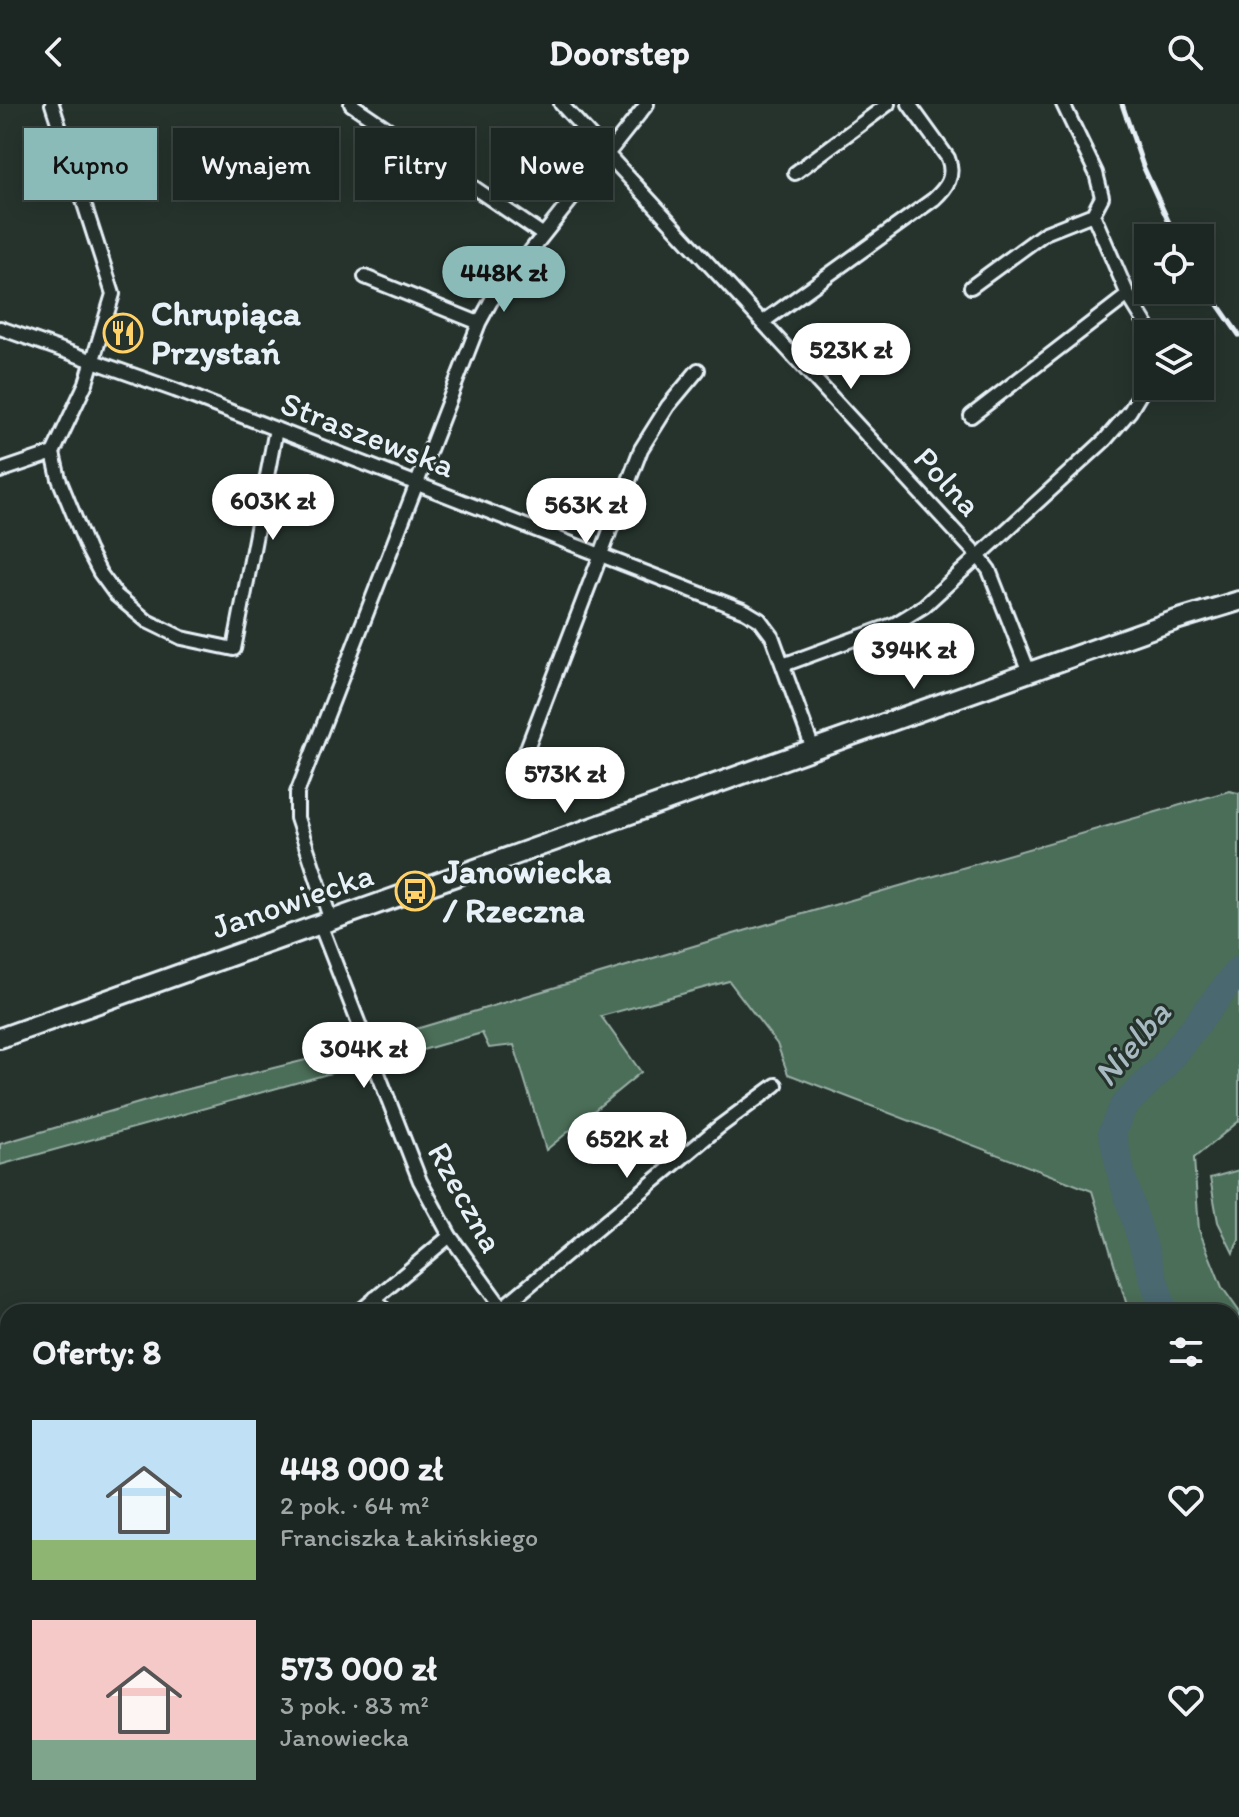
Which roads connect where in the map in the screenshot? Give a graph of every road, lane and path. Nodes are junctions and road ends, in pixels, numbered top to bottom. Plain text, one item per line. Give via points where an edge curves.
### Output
1 (52, 104) edge
2 (351, 104) edge
3 (561, 104) edge
4 (647, 104) edge
5 (888, 104) edge
6 (909, 104) edge
7 (1063, 104) edge
8 (583, 128) edge
9 (613, 145) edge
10 (613, 161) edge
11 (795, 173) dead end
12 (569, 200) edge
13 (1093, 214) junction
14 (542, 234) junction
15 (365, 277) dead end
16 (971, 287) dead end
17 (1128, 295) junction
18 (1143, 320) edge
19 (763, 322) junction
20 (479, 323) junction
21 (0, 328) edge
22 (92, 362) junction
23 (698, 370) dead end
24 (1137, 400) edge
25 (971, 416) dead end
26 (276, 429) junction
27 (53, 453) junction
28 (0, 471) edge
29 (416, 483) junction
30 (602, 555) junction
31 (979, 557) junction
32 (1239, 601) edge
33 (783, 665) junction
34 (1029, 672) junction
35 (813, 749) junction
36 (526, 751) dead end
37 (326, 922) junction
38 (0, 1038) edge
39 (776, 1085) dead end
40 (450, 1236) junction
41 (375, 1298) junction
42 (368, 1304) edge
43 (380, 1304) edge
44 (500, 1304) edge
45 (511, 1304) edge

1 - 22 street via 113,294
2 - 14 street
3 - 8 street, Polna
4 - 9 street, Rzeczna
5 - 11 street
6 - 19 street via 948,158 948,184
7 - 13 street via 1096,173 1102,197
10 - 19 street, Polna
12 - 14 street, Rzeczna
13 - 16 street via 1045,233
13 - 17 street
14 - 20 street, Rzeczna
15 - 20 street
17 - 18 street
17 - 25 street
19 - 31 street, Polna
20 - 29 street, Rzeczna
21 - 22 street, Straszewska
22 - 26 street, Straszewska
22 - 27 street
23 - 30 street via 641,449
24 - 31 street via 1105,440
26 - 27 street via 234,649 182,638 147,621 116,595 88,550
26 - 29 street, Straszewska
27 - 28 street
29 - 30 street, Straszewska
29 - 37 street, Rzeczna via 297,793 297,818
30 - 33 street, Straszewska via 753,615 769,630
30 - 36 street
31 - 33 street via 907,618
31 - 34 street, Polna
32 - 34 street, Janowiecka
33 - 35 street, Straszewska
34 - 35 street, Janowiecka
35 - 37 street, Janowiecka
37 - 38 street, Janowiecka
37 - 40 street, Rzeczna via 408,1154
39 - 45 street
40 - 41 street
40 - 44 street, Rzeczna
41 - 42 street
41 - 43 street

